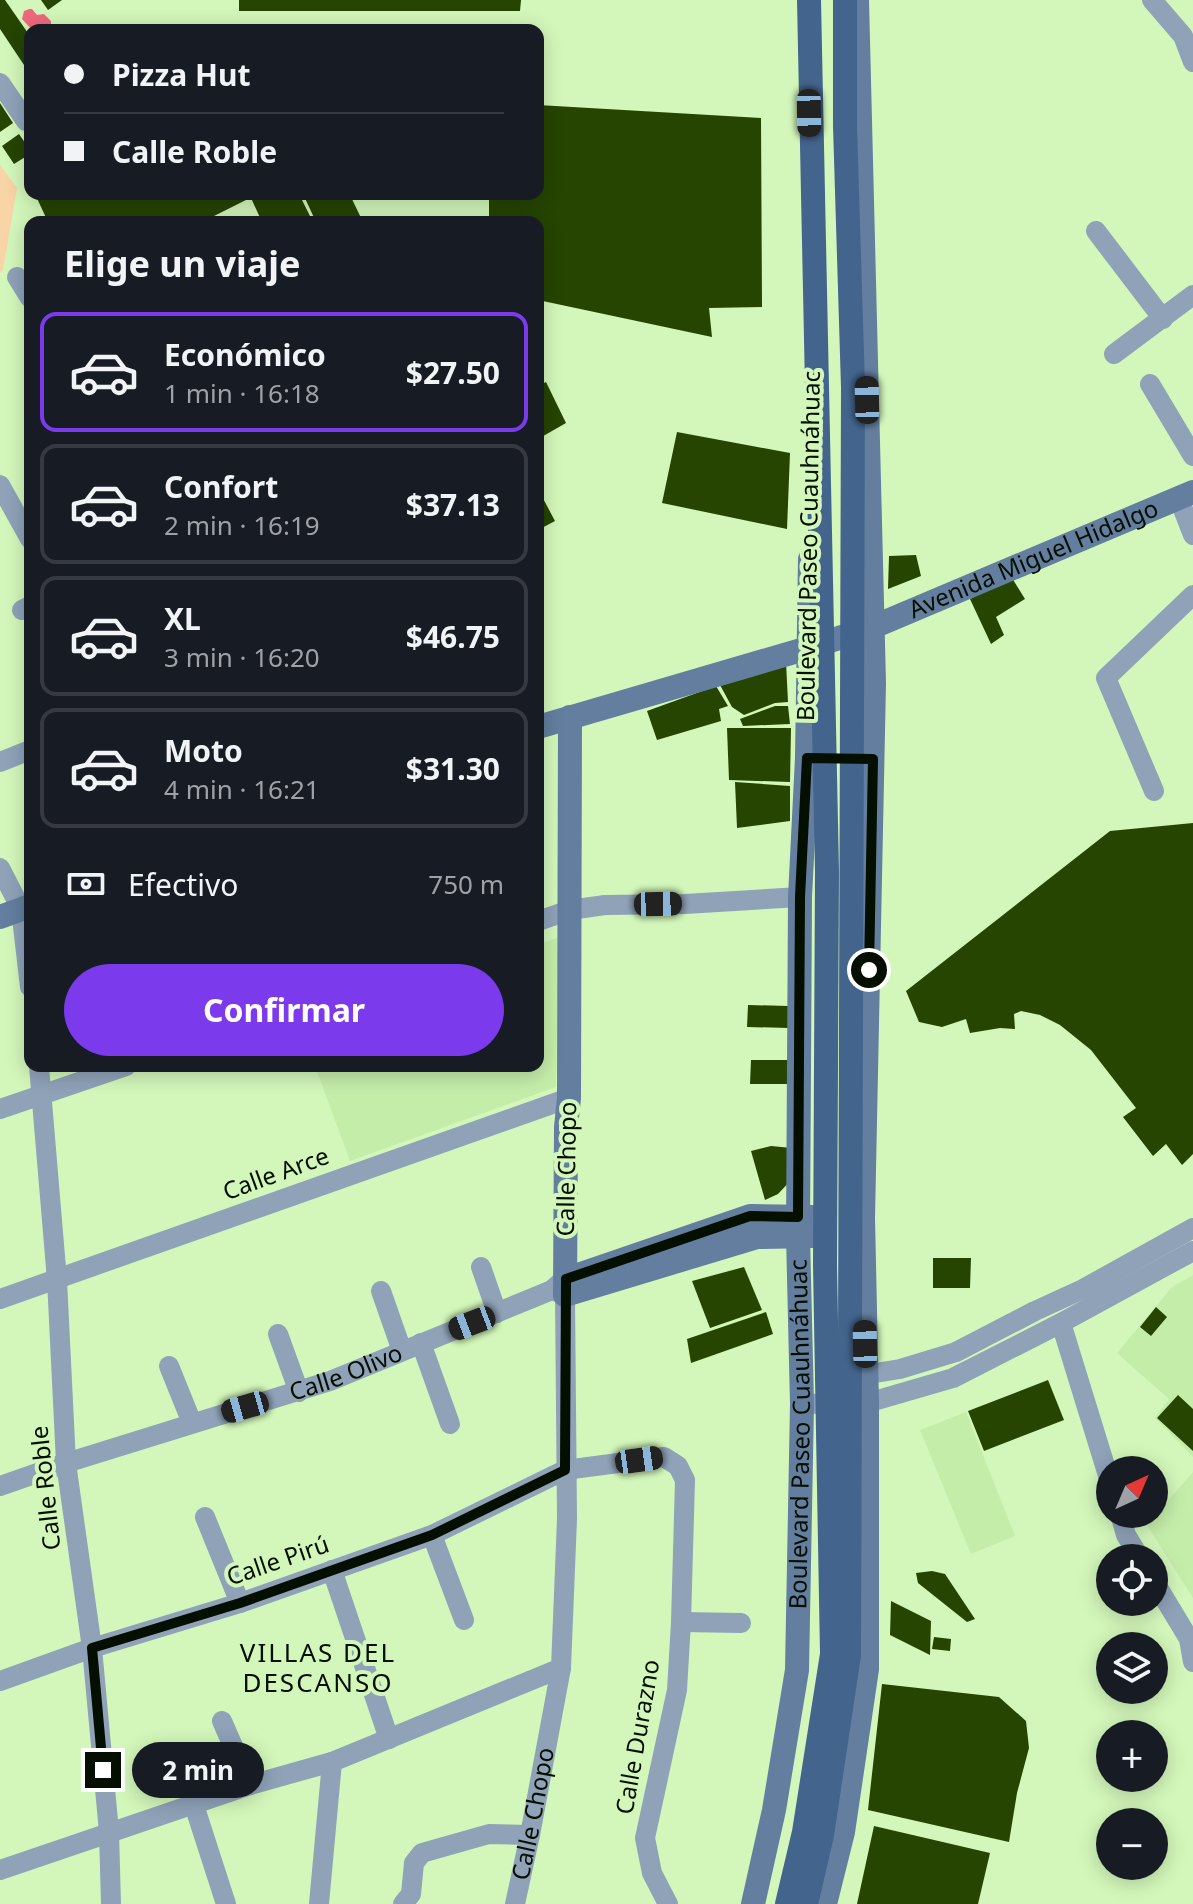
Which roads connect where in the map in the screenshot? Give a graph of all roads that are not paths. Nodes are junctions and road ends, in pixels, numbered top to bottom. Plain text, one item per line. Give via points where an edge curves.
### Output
1 (807, 0) edge
2 (845, 0) edge
3 (857, 0) edge
4 (1152, 0) edge
5 (1188, 33) edge
6 (1193, 62) edge
7 (0, 83) edge
8 (24, 118) edge
9 (1096, 231) dead end
10 (17, 277) dead end
11 (24, 288) edge
12 (1193, 295) edge
13 (1163, 319) junction
14 (1114, 354) dead end
15 (1150, 384) dead end
16 (1193, 456) edge
17 (0, 485) edge
18 (1186, 496) edge
19 (24, 528) edge
20 (1193, 535) edge
21 (809, 585) junction
22 (845, 585) junction
23 (871, 585) junction
24 (1193, 595) edge
25 (873, 627) junction
26 (808, 648) junction
27 (570, 717) junction
28 (544, 725) edge
29 (24, 752) edge
30 (807, 758) junction
31 (873, 759) junction
32 (0, 762) edge
33 (1154, 791) dead end
34 (0, 868) edge
35 (800, 897) junction
36 (570, 910) junction
37 (17, 911) edge
38 (544, 919) edge
39 (24, 952) edge
40 (40, 1072) edge
41 (109, 1072) edge
42 (42, 1095) junction
43 (569, 1098) junction
44 (0, 1109) edge
45 (798, 1226) junction
46 (863, 1228) junction
47 (1193, 1228) edge
48 (1193, 1251) edge
49 (481, 1267) dead end
50 (57, 1280) junction
51 (561, 1288) junction
52 (381, 1291) dead end
53 (0, 1299) edge
54 (497, 1313) junction
55 (1057, 1325) junction
56 (278, 1334) dead end
57 (412, 1347) junction
58 (169, 1366) dead end
59 (866, 1376) junction
60 (299, 1392) junction
61 (802, 1392) junction
62 (867, 1403) junction
63 (192, 1423) junction
64 (450, 1424) dead end
65 (1101, 1456) edge
66 (66, 1463) junction
67 (565, 1470) junction
68 (0, 1486) edge
69 (205, 1517) dead end
70 (432, 1535) junction
71 (332, 1570) junction
72 (240, 1603) junction
73 (1168, 1604) edge
74 (464, 1620) dead end
75 (681, 1622) junction
76 (741, 1623) dead end
77 (92, 1648) junction
78 (1193, 1662) edge
79 (561, 1668) junction
80 (0, 1681) edge
81 (222, 1721) dead end
82 (389, 1739) junction
83 (332, 1762) junction
84 (250, 1785) junction
85 (194, 1805) junction
86 (109, 1832) junction
87 (530, 1835) junction
88 (0, 1870) edge
89 (111, 1904) edge
90 (226, 1904) edge
91 (319, 1904) edge
92 (403, 1904) edge
93 (515, 1904) edge
94 (668, 1904) edge
95 (753, 1904) edge
96 (787, 1904) edge
97 (806, 1904) edge
98 (825, 1904) edge

1 - 21 street, Boulevard Paseo Cuauhnáhuac
1 - 96 main road, Boulevard Paseo Cuauhnáhuac, bridge via 827,871 825,1265 832,1654
2 - 97 main road, Boulevard Paseo Cuauhnáhuac, bridge via 853,387 849,1655 822,1835
3 - 23 street
4 - 5 street
5 - 6 street
7 - 8 street
9 - 13 street
10 - 11 street
12 - 13 street
13 - 14 street
15 - 16 street
17 - 19 street
18 - 20 street
18 - 25 street, Avenida Miguel Hidalgo
21 - 22 street
21 - 26 street, Boulevard Paseo Cuauhnáhuac
22 - 23 street
22 - 25 street via 845,617
23 - 25 street
24 - 33 street via 1106,678
25 - 26 street, Avenida Miguel Hidalgo
25 - 31 street
26 - 27 street, Avenida Miguel Hidalgo
26 - 30 street, Boulevard Paseo Cuauhnáhuac
27 - 28 street, Avenida Miguel Hidalgo
27 - 36 street, Calle Chopo
29 - 32 street
30 - 31 street
30 - 35 street, Boulevard Paseo Cuauhnáhuac
31 - 46 street
34 - 37 street
35 - 36 street
35 - 45 street, Boulevard Paseo Cuauhnáhuac
36 - 38 street
36 - 43 street, Calle Chopo
37 - 39 street
40 - 42 street, Calle Roble
41 - 42 street
42 - 44 street
42 - 50 street, Calle Roble
43 - 50 street, Calle Arce
43 - 51 street, Calle Chopo
45 - 46 street, Calle Olivo
45 - 51 street, Calle Olivo via 750,1216
45 - 61 street, Boulevard Paseo Cuauhnáhuac
46 - 59 street
47 - 59 street via 956,1352
48 - 55 street
49 - 54 street
50 - 53 street, Calle Arce
50 - 66 street, Calle Roble
51 - 54 street, Calle Olivo
51 - 67 street, Calle Chopo
52 - 57 street
54 - 57 street, Calle Olivo
55 - 62 street via 953,1378
55 - 65 street
56 - 60 street
57 - 60 street, Calle Olivo
57 - 64 street
58 - 63 street
59 - 61 street
59 - 62 street
60 - 63 street, Calle Olivo
61 - 62 street
61 - 95 street, Boulevard Paseo Cuauhnáhuac via 797,1670
62 - 98 street via 867,1669 843,1832
63 - 66 street, Calle Olivo
66 - 68 street, Calle Olivo
66 - 77 street, Calle Roble
67 - 70 street, Calle Pirú
67 - 75 street, Calle Durazno via 664,1457 678,1466 685,1480
67 - 79 street, Calle Chopo
69 - 72 street
70 - 71 street, Calle Pirú
70 - 74 street
71 - 72 street, Calle Pirú
71 - 82 street
72 - 77 street, Calle Pirú
73 - 78 street via 1189,1639
75 - 76 street
75 - 94 street, Calle Durazno via 677,1690 645,1838 652,1873
77 - 80 street, Calle Pirú
77 - 86 street, Calle Roble
79 - 82 street
79 - 87 street, Calle Chopo
81 - 84 street
82 - 83 street
83 - 84 street
83 - 91 street
84 - 85 street
85 - 86 street
85 - 90 street
86 - 88 street
86 - 89 street, Calle Roble
87 - 92 street via 489,1834 422,1853 414,1863 411,1894
87 - 93 street, Calle Chopo

